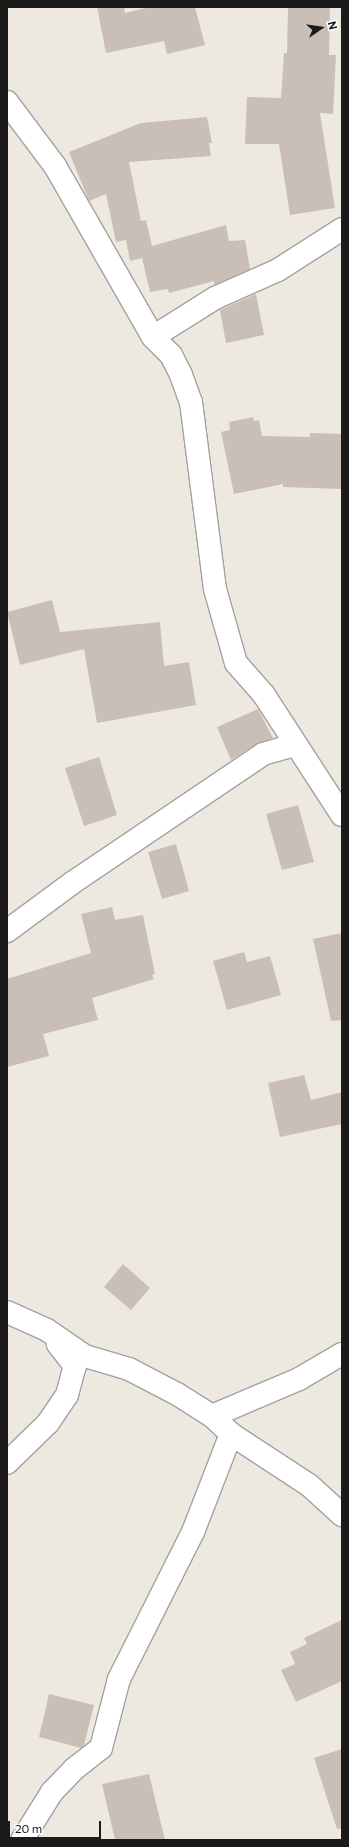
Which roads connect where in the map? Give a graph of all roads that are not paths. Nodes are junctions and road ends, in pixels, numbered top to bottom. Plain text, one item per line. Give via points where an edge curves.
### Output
1 (7, 102) edge
2 (342, 229) edge
3 (153, 337) junction
4 (295, 745) junction
5 (342, 815) edge
6 (7, 931) edge
7 (7, 1312) edge
8 (47, 1330) junction
9 (342, 1354) edge
10 (212, 1416) junction
11 (231, 1434) junction
12 (7, 1463) edge
13 (342, 1515) edge
14 (22, 1840) edge

1 - 3 street via 55,166
2 - 3 street via 278,270 216,298
3 - 4 street via 171,355 191,402 215,589 236,663 264,695
4 - 5 street
4 - 6 street via 263,754 72,883
7 - 8 street
8 - 10 street via 85,1356 129,1369
8 - 12 street via 75,1366 67,1395 48,1423
9 - 10 street via 299,1379
10 - 11 street
11 - 13 street via 309,1485
11 - 14 street via 193,1532 120,1679 101,1748 74,1769 52,1792

